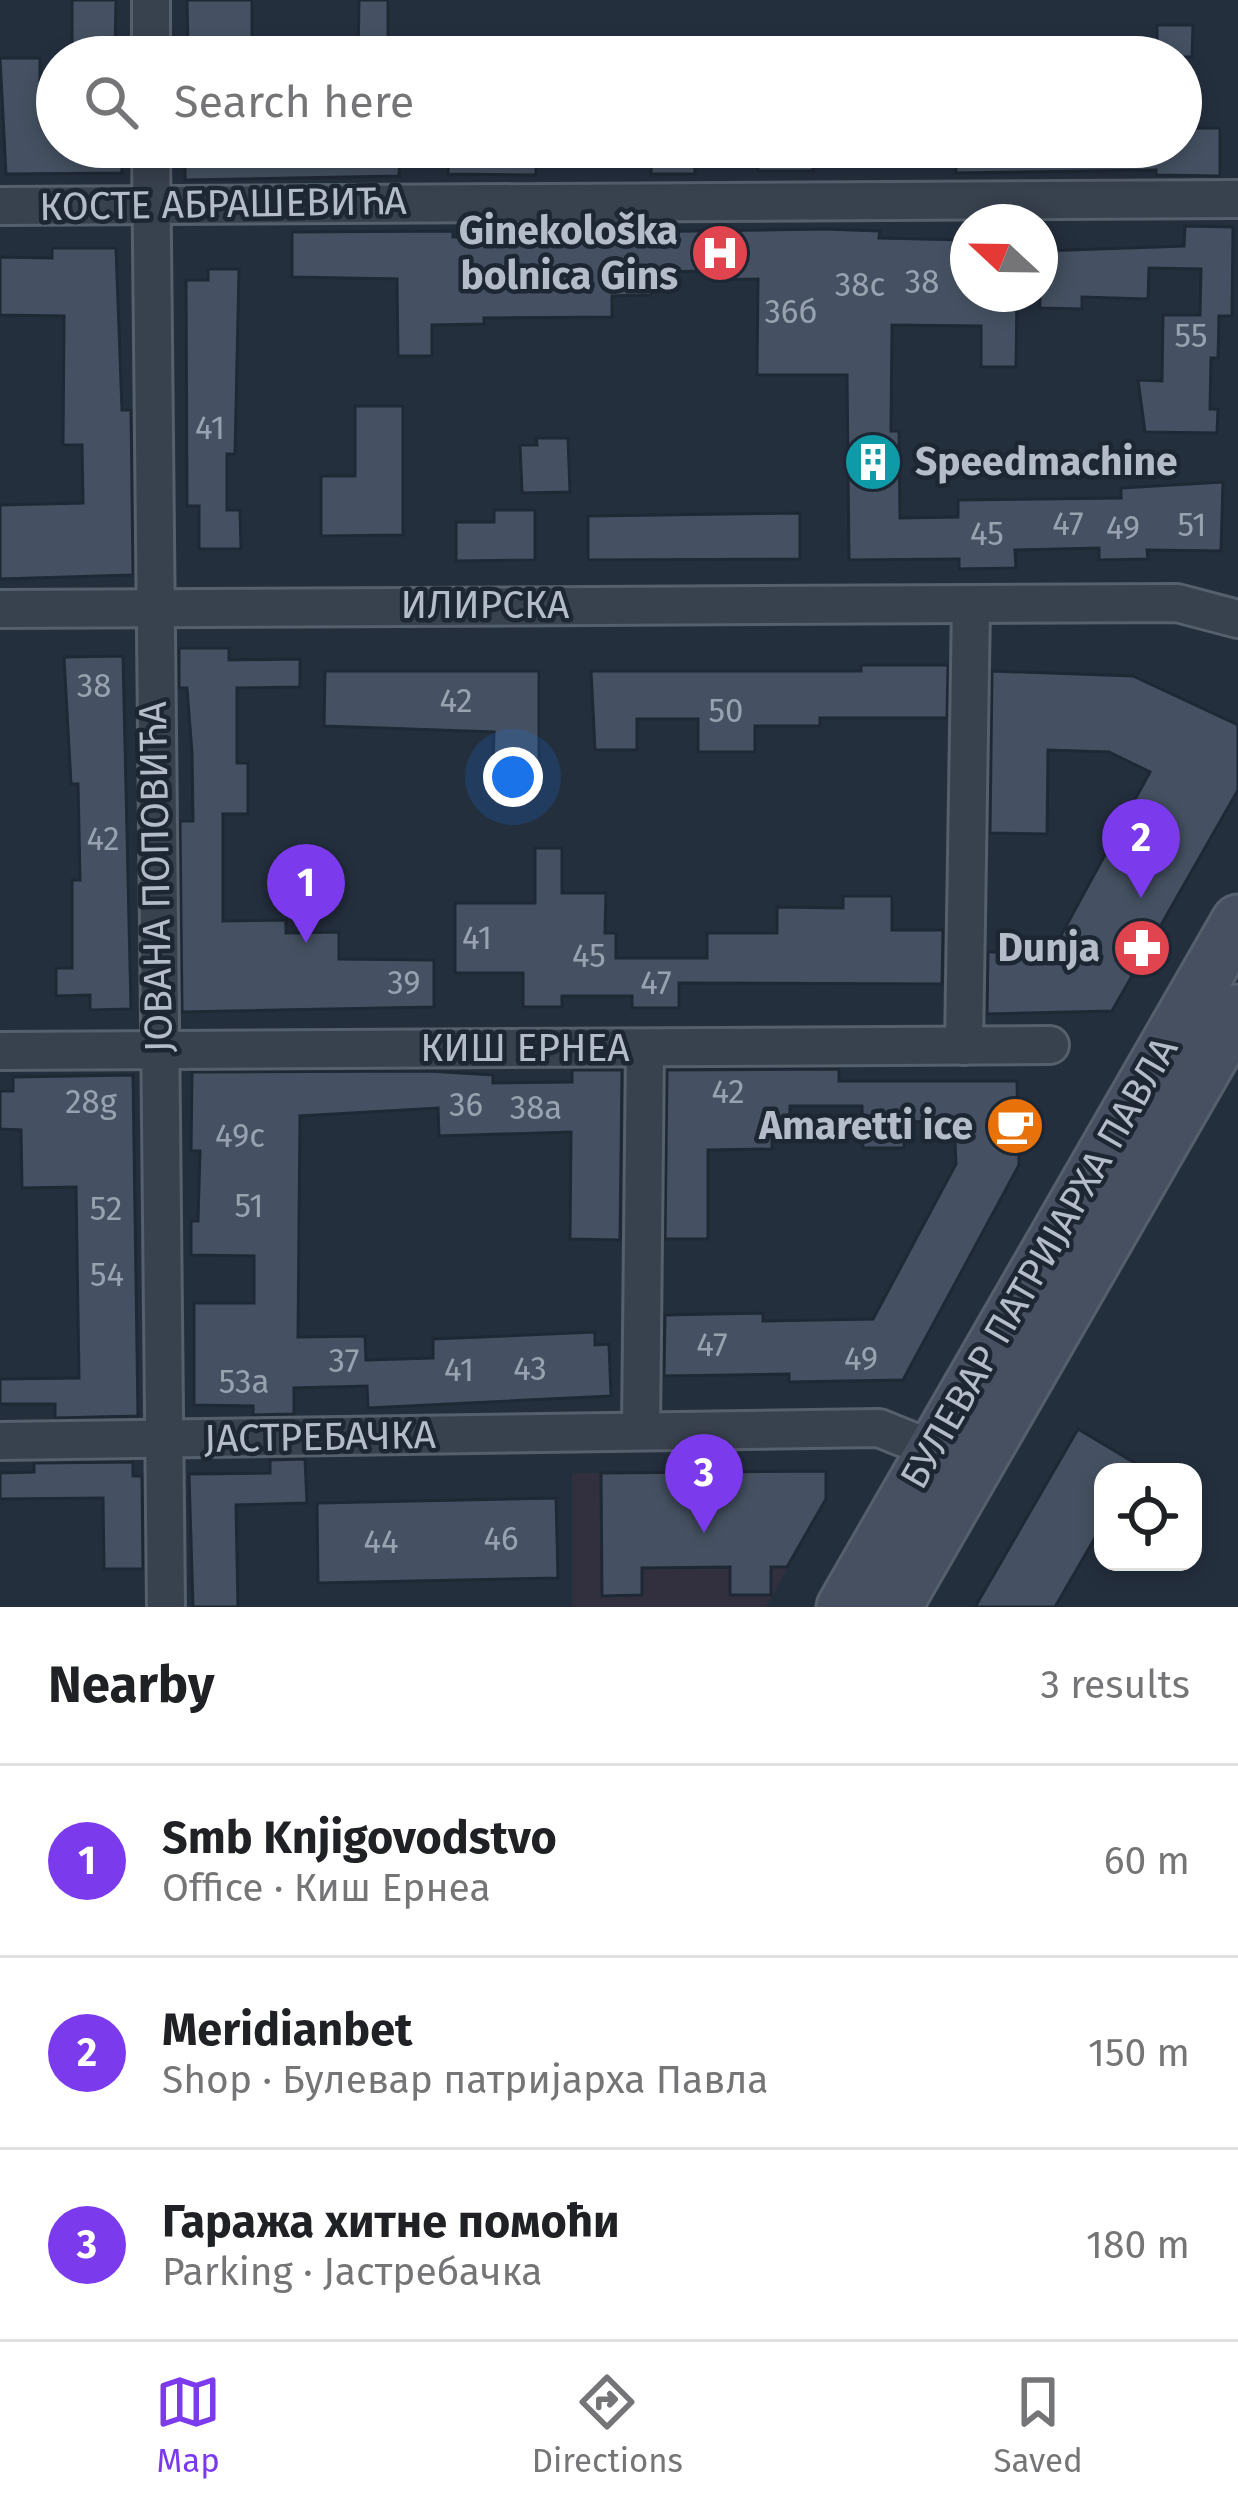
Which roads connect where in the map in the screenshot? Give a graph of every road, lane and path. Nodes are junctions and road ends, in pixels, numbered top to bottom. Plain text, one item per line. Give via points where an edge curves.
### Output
1 (152, 0) edge
2 (151, 36) edge
3 (151, 168) edge
4 (1238, 200) edge
5 (151, 205) junction
6 (0, 206) edge
7 (971, 604) junction
8 (153, 607) junction
9 (0, 609) edge
10 (1238, 619) edge
11 (1238, 921) edge
12 (1238, 1010) edge
13 (1050, 1045) dead end
14 (964, 1046) junction
15 (645, 1048) junction
16 (157, 1050) junction
17 (0, 1051) edge
18 (640, 1429) junction
19 (164, 1440) junction
20 (0, 1441) edge
21 (932, 1449) junction
22 (166, 1607) edge
23 (843, 1607) edge
24 (895, 1607) edge

1 - 2 street
3 - 5 street, ЈОВАНА ПОПОВИЋА
4 - 5 street, КОСТЕ АБРАШЕВИЋА
5 - 6 street, КОСТЕ АБРАШЕВИЋА
5 - 8 street, ЈОВАНА ПОПОВИЋА
7 - 8 street, ИЛИРСКА
7 - 10 street, ИЛИРСКА via 1177,603
7 - 14 street
8 - 9 street, ИЛИРСКА
8 - 16 street, ЈОВАНА ПОПОВИЋА
11 - 21 main road, БУЛЕВАР ПАТРИЈАРХА ПАВЛА
12 - 24 main road, БУЛЕВАР ПАТРИЈАРХА ПАВЛА
13 - 14 street, КИШ ЕРНЕА
14 - 15 street, КИШ ЕРНЕА
15 - 16 street, КИШ ЕРНЕА
15 - 18 street
16 - 17 street, КИШ ЕРНЕА
16 - 19 street, ЈОВАНА ПОПОВИЋА
18 - 19 street, ЈАСТРЕБАЧКА
18 - 21 street, ЈАСТРЕБАЧКА via 879,1428
19 - 20 street, ЈАСТРЕБАЧКА
19 - 22 street, ЈОВАНА ПОПОВИЋА
21 - 23 main road, БУЛЕВАР ПАТРИЈАРХА ПАВЛА

